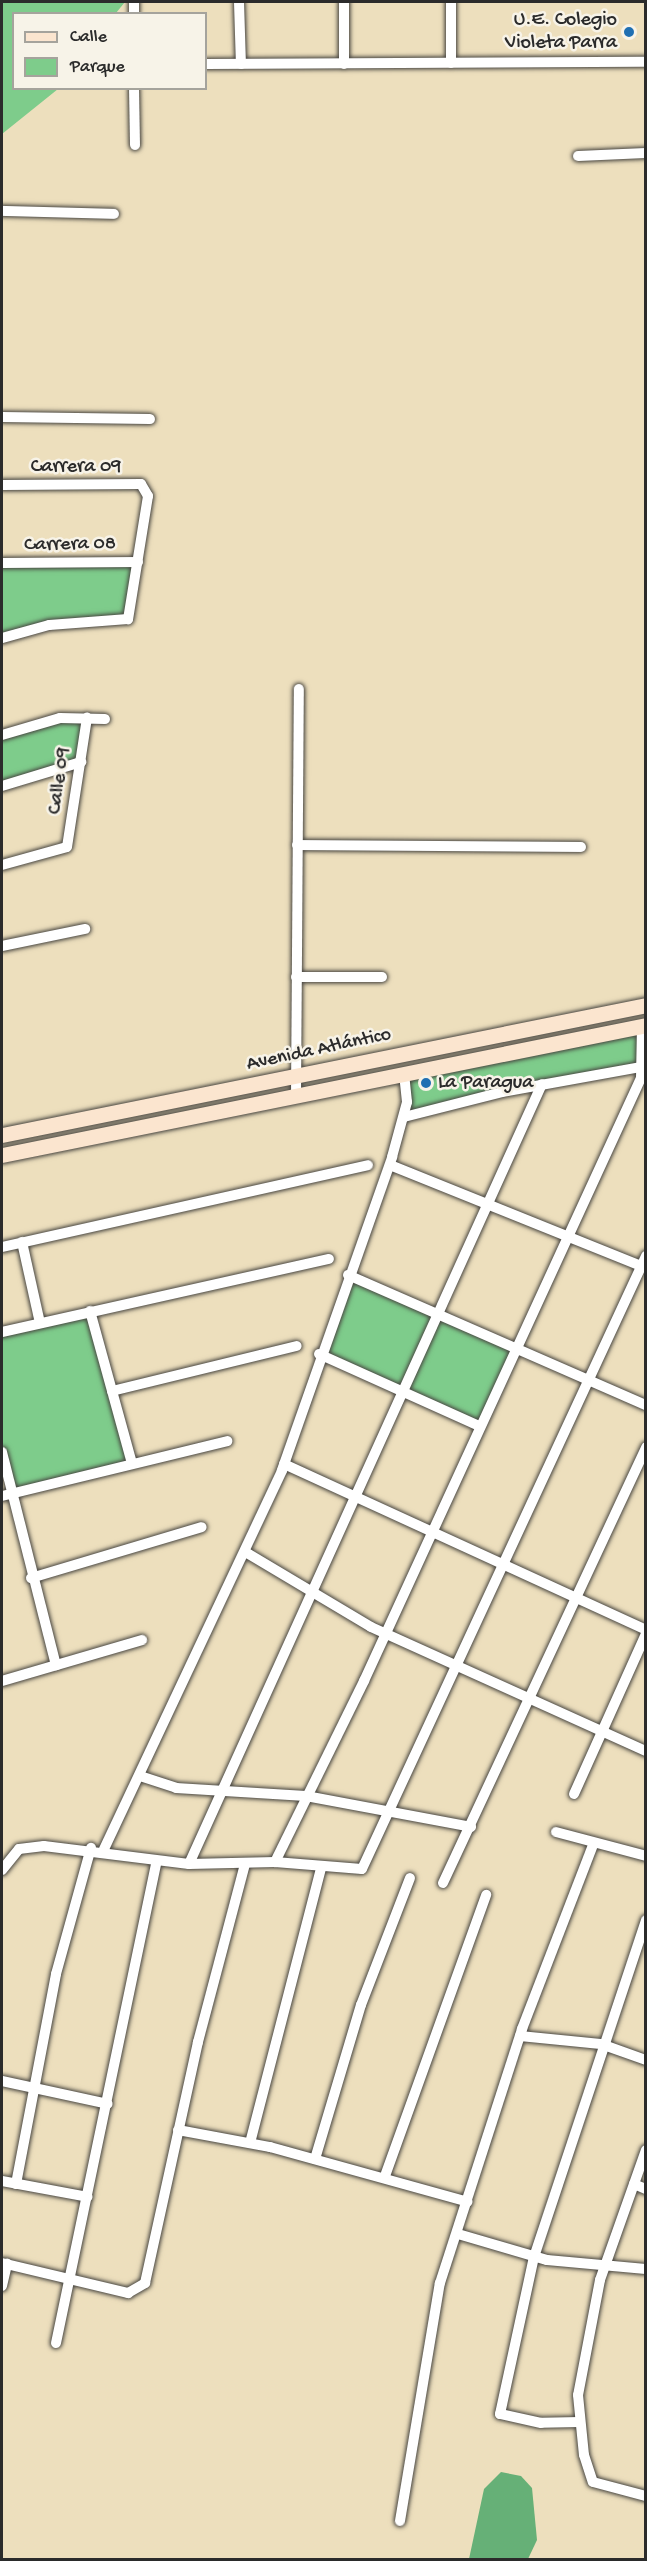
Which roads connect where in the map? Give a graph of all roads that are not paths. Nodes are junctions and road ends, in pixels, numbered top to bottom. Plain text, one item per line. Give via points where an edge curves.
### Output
1 (239, 2) edge
2 (344, 2) edge
3 (451, 2) edge
4 (645, 62) edge
5 (451, 63) junction
6 (207, 64) edge
7 (241, 64) junction
8 (344, 64) junction
9 (134, 90) edge
10 (135, 145) dead end
11 (645, 153) edge
12 (578, 156) dead end
13 (2, 211) edge
14 (114, 214) dead end
15 (2, 417) edge
16 (150, 419) dead end
17 (2, 485) edge
18 (138, 562) junction
19 (2, 563) edge
20 (2, 638) edge
21 (299, 689) dead end
22 (87, 718) junction
23 (105, 719) dead end
24 (2, 735) edge
25 (81, 762) junction
26 (2, 786) edge
27 (297, 845) junction
28 (582, 847) dead end
29 (2, 865) edge
30 (85, 929) dead end
31 (2, 946) edge
32 (296, 977) junction
33 (382, 977) dead end
34 (645, 1005) edge
35 (644, 1025) edge
36 (645, 1066) edge
37 (404, 1073) junction
38 (295, 1076) junction
39 (542, 1084) junction
40 (296, 1095) junction
41 (404, 1117) junction
42 (2, 1135) edge
43 (2, 1155) edge
44 (368, 1165) dead end
45 (390, 1165) junction
46 (491, 1203) junction
47 (567, 1235) junction
48 (22, 1242) junction
49 (2, 1247) edge
50 (329, 1259) dead end
51 (643, 1261) edge
52 (348, 1275) junction
53 (90, 1311) junction
54 (441, 1316) junction
55 (40, 1323) junction
56 (2, 1332) edge
57 (297, 1346) dead end
58 (514, 1349) junction
59 (319, 1354) junction
60 (587, 1381) junction
61 (403, 1390) junction
62 (112, 1391) junction
63 (645, 1405) edge
64 (479, 1426) junction
65 (227, 1441) dead end
66 (645, 1448) edge
67 (2, 1452) edge
68 (132, 1463) junction
69 (284, 1464) junction
70 (6, 1496) edge
71 (356, 1496) junction
72 (202, 1527) dead end
73 (430, 1530) junction
74 (247, 1553) junction
75 (502, 1563) junction
76 (31, 1578) junction
77 (314, 1592) junction
78 (574, 1598) junction
79 (645, 1632) edge
80 (385, 1633) junction
81 (142, 1640) dead end
82 (56, 1665) junction
83 (456, 1665) junction
84 (2, 1681) edge
85 (528, 1700) junction
86 (600, 1731) junction
87 (645, 1751) edge
88 (140, 1776) junction
89 (226, 1788) junction
90 (573, 1794) dead end
91 (306, 1796) junction
92 (389, 1811) junction
93 (471, 1827) junction
94 (556, 1832) dead end
95 (593, 1845) junction
96 (91, 1848) junction
97 (104, 1850) junction
98 (645, 1854) edge
99 (157, 1861) junction
100 (274, 1862) junction
101 (189, 1864) junction
102 (245, 1864) junction
103 (321, 1868) junction
104 (2, 1870) edge
105 (410, 1878) dead end
106 (443, 1883) dead end
107 (486, 1894) dead end
108 (645, 1920) edge
109 (520, 2036) junction
110 (601, 2044) junction
111 (645, 2060) edge
112 (2, 2081) edge
113 (32, 2088) junction
114 (108, 2104) junction
115 (178, 2130) junction
116 (250, 2143) junction
117 (645, 2150) edge
118 (315, 2158) junction
119 (385, 2176) junction
120 (2, 2181) edge
121 (16, 2184) junction
122 (634, 2184) junction
123 (645, 2188) edge
124 (88, 2197) junction
125 (468, 2202) junction
126 (458, 2234) junction
127 (534, 2257) junction
128 (605, 2261) junction
129 (4, 2264) edge
130 (645, 2269) edge
131 (68, 2280) junction
132 (2, 2286) edge
133 (56, 2343) dead end
134 (580, 2422) junction
135 (645, 2496) edge
136 (399, 2521) dead end

1 - 7 street
2 - 8 street
3 - 5 street
4 - 5 street
5 - 8 street
6 - 7 street
7 - 8 street
9 - 10 street
11 - 12 street
13 - 14 street
15 - 16 street
17 - 18 street, Carrera 09 via 141,484 148,491
18 - 19 street, Carrera 08
18 - 20 street via 130,616 121,623 59,623
21 - 27 street
22 - 23 street
22 - 24 street via 60,718
22 - 25 street, Calle 09
25 - 26 street
25 - 29 street, Calle 09 via 67,847
27 - 28 street
27 - 32 street
30 - 31 street
32 - 33 street
32 - 38 street
34 - 38 street, Avenida Atlántico
35 - 36 street
35 - 37 street, Avenida Atlántico
36 - 39 street
36 - 47 street
37 - 40 street, Avenida Atlántico
37 - 41 street
38 - 40 street
38 - 42 street, Avenida Atlántico
39 - 41 street
39 - 46 street
40 - 43 street, Avenida Atlántico
41 - 45 street
44 - 48 street
45 - 46 street
45 - 52 street
46 - 47 street
46 - 54 street
47 - 51 street
47 - 58 street
48 - 49 street
48 - 55 street
50 - 53 street
51 - 60 street
52 - 54 street
52 - 59 street
53 - 55 street
53 - 62 street
54 - 58 street
54 - 61 street
55 - 56 street
57 - 62 street
58 - 60 street
58 - 64 street
59 - 61 street
59 - 69 street
60 - 63 street
60 - 75 street
61 - 64 street
61 - 71 street
62 - 68 street
64 - 73 street
65 - 68 street
66 - 78 street
67 - 70 street
68 - 70 street
69 - 71 street
69 - 74 street
70 - 76 street
71 - 73 street
71 - 77 street
72 - 76 street
73 - 75 street
73 - 80 street
74 - 77 street
74 - 88 street
75 - 78 street
75 - 83 street
76 - 82 street
77 - 80 street
77 - 89 street
78 - 79 street
78 - 85 street
79 - 86 street
80 - 83 street
80 - 91 street
81 - 82 street
82 - 84 street
83 - 85 street
83 - 92 street
85 - 86 street
85 - 93 street
86 - 87 street
86 - 90 street
88 - 89 street via 176,1788
88 - 97 street
89 - 91 street
89 - 101 street
91 - 92 street
91 - 100 street
92 - 93 street
92 - 103 street via 362,1869
93 - 106 street
94 - 95 street
95 - 98 street
95 - 109 street
96 - 97 street
96 - 104 street via 19,1848
96 - 113 street via 66,1929
97 - 99 street
99 - 101 street
99 - 114 street
100 - 102 street
100 - 103 street
101 - 102 street
102 - 115 street
103 - 116 street
105 - 118 street via 361,2005
107 - 119 street
108 - 110 street
109 - 110 street
109 - 125 street
110 - 111 street
110 - 127 street
112 - 113 street
113 - 114 street
113 - 121 street
114 - 124 street
115 - 116 street
115 - 131 street via 150,2267 140,2290 128,2293
116 - 118 street
117 - 122 street
118 - 119 street
119 - 125 street
120 - 121 street
121 - 124 street
122 - 123 street
122 - 128 street
124 - 131 street
125 - 126 street
126 - 127 street
126 - 136 street via 430,2319 424,2388
127 - 128 street
127 - 134 street via 500,2414 542,2423
128 - 130 street
128 - 134 street via 578,2381
129 - 131 street
129 - 132 street
131 - 133 street
134 - 135 street via 593,2482

